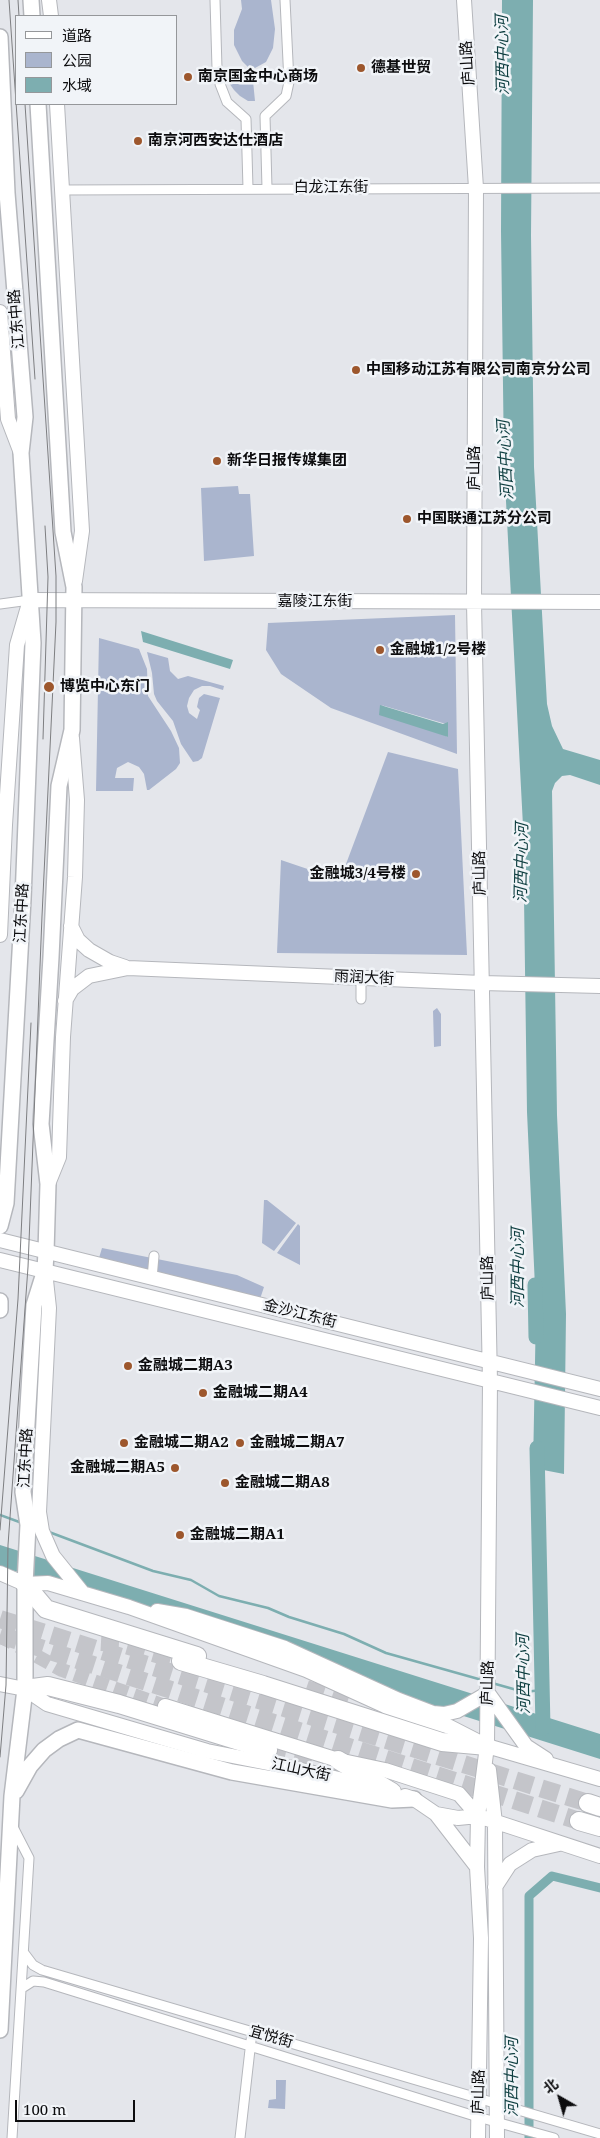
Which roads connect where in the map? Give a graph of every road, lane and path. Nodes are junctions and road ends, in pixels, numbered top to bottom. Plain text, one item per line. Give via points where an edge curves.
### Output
1 (31, 0) edge
2 (49, 0) edge
3 (216, 0) edge
4 (286, 0) edge
5 (464, 0) edge
6 (32, 15) edge
7 (50, 15) edge
8 (0, 37) edge
9 (38, 105) edge
10 (57, 105) edge
11 (248, 188) junction
12 (267, 188) junction
13 (476, 188) junction
14 (600, 188) edge
15 (63, 190) junction
16 (0, 312) edge
17 (21, 453) junction
18 (73, 594) junction
19 (30, 600) junction
20 (600, 602) edge
21 (474, 603) junction
22 (0, 604) edge
23 (72, 730) junction
24 (71, 926) junction
25 (0, 935) edge
26 (128, 968) junction
27 (361, 978) junction
28 (482, 984) junction
29 (600, 986) edge
30 (361, 999) dead end
31 (65, 1001) junction
32 (48, 1184) junction
33 (0, 1226) edge
34 (0, 1240) edge
35 (46, 1252) junction
36 (154, 1256) dead end
37 (0, 1260) edge
38 (45, 1270) junction
39 (152, 1278) junction
40 (0, 1301) edge
41 (0, 1310) edge
42 (489, 1361) junction
43 (490, 1381) junction
44 (600, 1389) edge
45 (600, 1408) edge
46 (40, 1512) junction
47 (28, 1525) junction
48 (0, 1573) edge
49 (25, 1584) junction
50 (82, 1592) junction
51 (129, 1606) junction
52 (181, 1661) tunnel mouth
53 (0, 1684) edge
54 (25, 1689) junction
55 (306, 1689) tunnel mouth
56 (488, 1693) junction
57 (165, 1706) tunnel mouth
58 (433, 1713) junction
59 (450, 1727) junction
60 (486, 1746) junction
61 (268, 1750) tunnel mouth
62 (338, 1760) junction
63 (558, 1766) junction
64 (600, 1779) edge
65 (392, 1792) junction
66 (12, 1796) junction
67 (414, 1799) junction
68 (436, 1814) junction
69 (478, 1816) junction
70 (579, 1821) tunnel mouth
71 (496, 1823) junction
72 (12, 1825) junction
73 (600, 1827) edge
74 (560, 1843) junction
75 (600, 1856) edge
76 (477, 1867) junction
77 (495, 1888) junction
78 (24, 1953) junction
79 (22, 1988) junction
80 (0, 2030) edge
81 (252, 2032) junction
82 (251, 2046) junction
83 (479, 2098) junction
84 (497, 2104) junction
85 (478, 2117) junction
86 (497, 2122) junction
87 (600, 2134) edge
88 (12, 2138) edge
89 (240, 2138) edge
90 (478, 2138) edge
91 (497, 2138) edge
92 (554, 2138) edge

1 - 6 main road
2 - 7 main road
3 - 11 street via 217,68 227,102 246,119
4 - 12 street via 289,82 286,96 265,116
5 - 13 main road, 庐山路
8 - 17 main road, 江东中路 via 7,193 26,417
9 - 18 main road, 江东中路 via 62,532
10 - 15 main road, 江东中路
11 - 12 street, 白龙江东街
11 - 15 street, 白龙江东街
12 - 13 street, 白龙江东街
13 - 14 street, 白龙江东街
13 - 21 main road, 庐山路
15 - 18 main road, 江东中路 via 82,531
16 - 17 main road via 8,419
17 - 19 main road, 江东中路
18 - 19 main road, 嘉陵江东街
18 - 21 main road, 嘉陵江东街
18 - 23 main road, 江东中路
19 - 22 street
19 - 25 main road, 江东中路 via 17,645
19 - 33 main road, 江东中路 via 33,643 23,899 6,1203
20 - 21 main road, 嘉陵江东街
21 - 28 main road, 庐山路
23 - 24 main road, 江东中路 via 77,800
23 - 32 main road, 江东中路 via 59,786 41,1124
24 - 26 main road via 78,940 89,950
24 - 31 main road, 江东中路
26 - 27 main road, 雨润大街
26 - 31 main road via 89,976 72,990
27 - 28 main road, 雨润大街
27 - 30 street
28 - 29 main road, 雨润大街
28 - 42 main road, 庐山路
31 - 32 main road, 江东中路 via 59,1157
32 - 35 main road, 江东中路
34 - 35 main road, 金沙江东街
35 - 38 main road, 江东中路
35 - 39 main road, 金沙江东街
36 - 39 street
37 - 38 main road, 金沙江东街
38 - 43 main road, 金沙江东街 via 278,1334
38 - 46 main road via 49,1308
38 - 47 main road, 江东中路 via 34,1306 23,1492
39 - 42 main road, 金沙江东街
40 - 41 main road
42 - 43 main road, 庐山路
42 - 44 main road, 金沙江东街
43 - 45 main road, 金沙江东街
43 - 56 main road, 庐山路
46 - 47 main road
46 - 50 main road via 42,1532 53,1556
47 - 49 main road, 江东中路
48 - 49 main road
49 - 50 main road via 48,1584
49 - 54 main road, 江东中路
49 - 55 highway via 46,1609
50 - 51 main road
51 - 58 main road via 186,1616 286,1648
51 - 59 main road via 306,1670 385,1706
52 - 60 highway via 442,1742
53 - 54 main road, 江山大街
54 - 61 highway via 57,1688
54 - 65 main road, 江山大街 via 47,1704 207,1751
54 - 66 main road, 江东中路
56 - 58 main road via 457,1711
56 - 60 main road, 庐山路
56 - 63 main road via 526,1746
57 - 62 main road
58 - 59 main road
59 - 60 main road
60 - 63 main road
60 - 69 main road, 庐山路
60 - 71 main road, 庐山路
62 - 65 highway
62 - 69 main road via 385,1770 459,1794
63 - 64 main road
65 - 67 main road, 江山大街
66 - 67 main road via 44,1750 78,1730 232,1772 392,1800
66 - 72 main road, 江东中路
67 - 68 main road, 江山大街
68 - 69 main road, 江山大街 via 458,1818
68 - 76 main road
69 - 71 main road, 江山大街
69 - 76 main road, 庐山路
70 - 73 highway
71 - 74 main road, 江山大街
71 - 77 main road, 庐山路
72 - 78 street via 29,1858
72 - 80 main road, 江东中路
74 - 75 main road, 江山大街
74 - 77 main road via 532,1850 510,1864
76 - 83 main road, 庐山路 via 481,1938
77 - 84 main road, 庐山路
78 - 79 street
78 - 81 street, 宜悦街 via 33,1965 42,1970
79 - 82 street, 宜悦街 via 33,1981 44,1982
79 - 88 street
81 - 82 street
81 - 83 street, 宜悦街
82 - 85 street, 宜悦街
82 - 89 street
83 - 84 street, 宜悦街
83 - 85 main road, 庐山路
84 - 86 main road, 庐山路
84 - 87 street, 宜悦街
85 - 86 street, 宜悦街
85 - 90 main road, 庐山路
86 - 91 main road, 庐山路
86 - 92 street, 宜悦街

